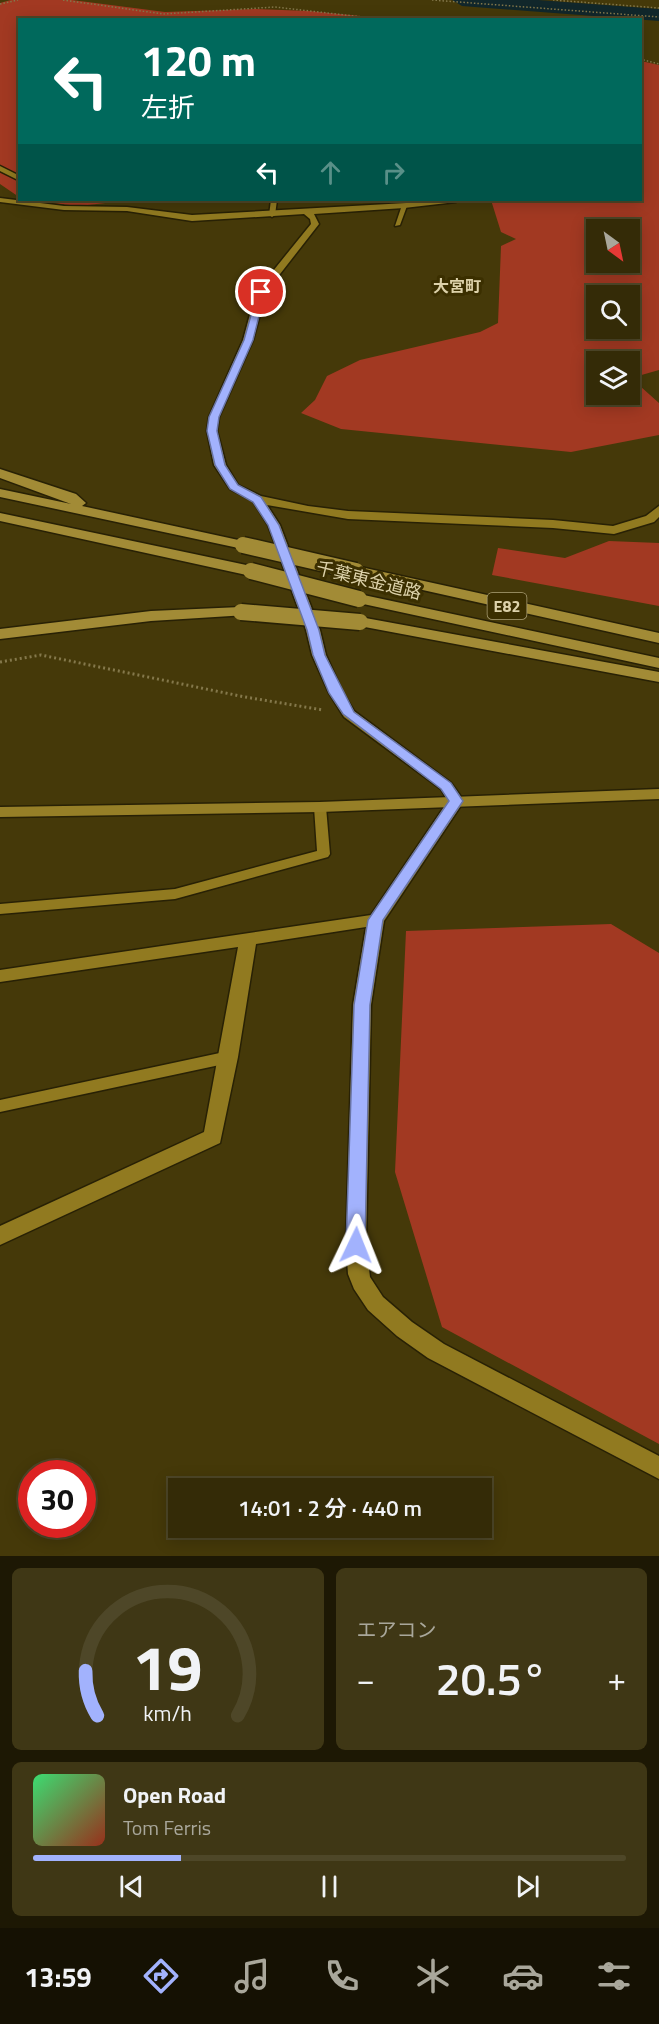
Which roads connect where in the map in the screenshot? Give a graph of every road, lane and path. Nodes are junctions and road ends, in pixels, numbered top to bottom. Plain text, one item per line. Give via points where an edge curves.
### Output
1 (18, 0) edge
2 (63, 0) edge
3 (432, 0) edge
4 (553, 0) edge
5 (0, 4) edge
6 (659, 8) edge
7 (659, 17) edge
8 (365, 18) edge
9 (642, 60) edge
10 (659, 64) edge
11 (0, 168) edge
12 (18, 178) edge
13 (0, 200) edge
14 (60, 201) edge
15 (274, 201) edge
16 (447, 201) edge
17 (404, 206) junction
18 (64, 208) junction
19 (307, 212) junction
20 (272, 215) junction
21 (398, 225) dead end
22 (0, 472) edge
23 (0, 494) edge
24 (257, 499) junction
25 (659, 510) edge
26 (90, 512) junction
27 (0, 517) edge
28 (0, 634) edge
29 (659, 638) edge
30 (0, 662) edge
31 (659, 663) edge
32 (659, 676) edge
33 (349, 714) junction
34 (659, 794) edge
35 (456, 801) junction
36 (320, 807) junction
37 (0, 812) edge
38 (0, 909) edge
39 (376, 920) junction
40 (248, 940) junction
41 (0, 976) edge
42 (229, 1057) junction
43 (0, 1106) edge
44 (0, 1236) edge
45 (659, 1468) edge

1 - 5 path
2 - 8 path via 163,14 275,7
3 - 7 path
4 - 6 path
9 - 10 path
11 - 12 street
13 - 18 street
14 - 18 street
15 - 20 lane
16 - 17 street
17 - 19 street
17 - 21 lane
18 - 20 street via 127,209 179,218
19 - 20 street
19 - 24 street via 315,224 261,292 248,340 214,417 212,431 220,465 234,487
22 - 26 highway via 71,497
23 - 26 highway, 千葉東金道路 / E82
24 - 25 street via 348,515 614,530 650,519
24 - 33 street via 274,525 319,655
26 - 29 highway, 千葉東金道路 / E82, bridge
27 - 31 highway, 千葉東金道路 / E82, bridge
28 - 32 highway, bridge via 151,616 241,612 360,622
30 - 33 path via 41,655
33 - 35 street via 446,786
34 - 35 street
35 - 36 street
35 - 39 street
36 - 37 street
36 - 38 lane via 324,854 175,894
39 - 40 street
39 - 45 street via 362,1005 356,1245 360,1281 403,1330 436,1351
40 - 41 street
40 - 42 street
42 - 43 lane
42 - 44 street via 213,1137

